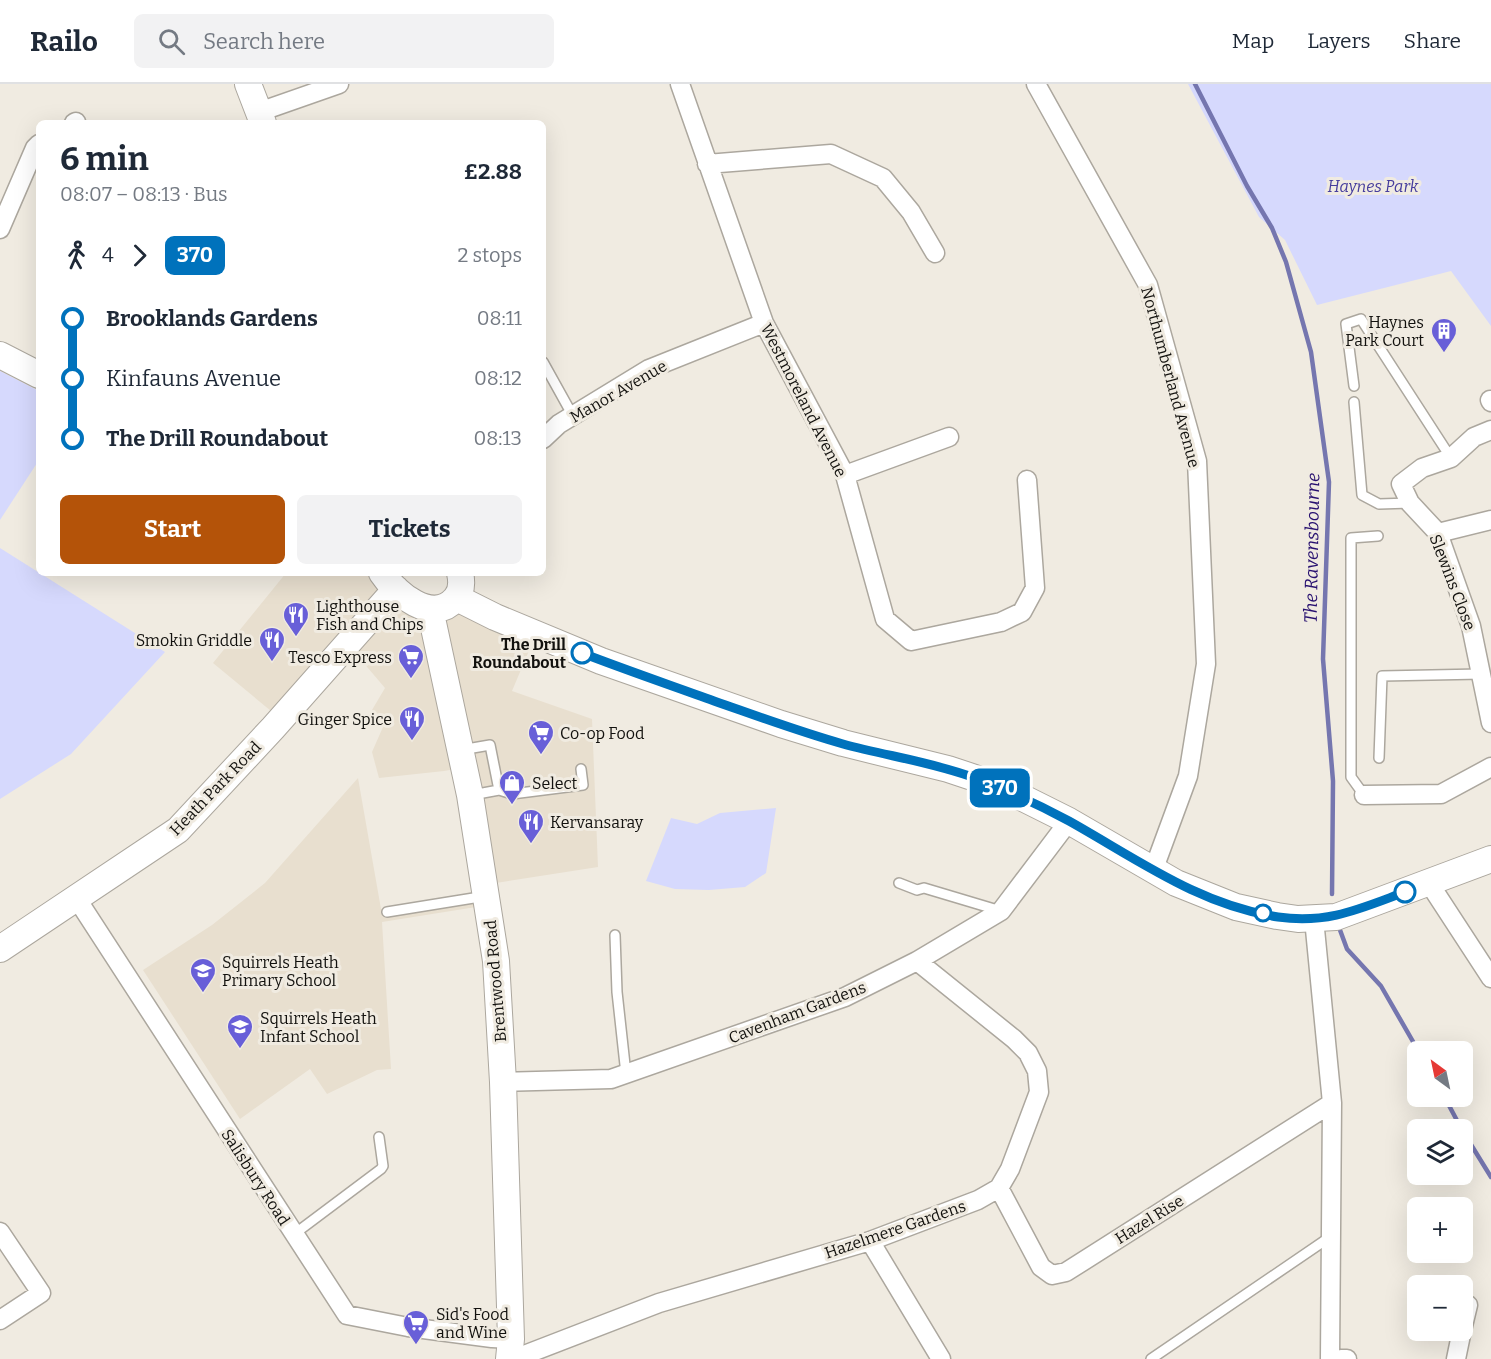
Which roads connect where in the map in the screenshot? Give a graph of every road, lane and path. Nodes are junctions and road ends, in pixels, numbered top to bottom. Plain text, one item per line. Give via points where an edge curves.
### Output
1 (248, 84) edge
2 (339, 84) edge
3 (680, 84) edge
4 (1036, 84) edge
5 (261, 118) edge
6 (36, 147) edge
7 (707, 164) junction
8 (0, 229) edge
9 (935, 253) dead end
10 (764, 323) junction
11 (0, 355) edge
12 (546, 368) edge
13 (36, 373) edge
14 (1354, 386) dead end
15 (1354, 402) dead end
16 (573, 416) junction
17 (1491, 430) edge
18 (546, 436) edge
19 (949, 437) dead end
20 (1451, 458) junction
21 (845, 475) junction
22 (1027, 480) dead end
23 (1410, 503) junction
24 (1491, 519) edge
25 (1437, 533) junction
26 (1378, 537) dead end
27 (389, 581) edge
28 (458, 585) edge
29 (430, 609) junction
30 (1481, 674) junction
31 (1491, 723) edge
32 (460, 750) junction
33 (1379, 758) dead end
34 (1491, 767) edge
35 (581, 769) dead end
36 (499, 790) junction
37 (470, 795) junction
38 (1364, 795) joint
39 (1069, 821) junction
40 (1491, 859) edge
41 (1153, 871) junction
42 (899, 883) dead end
43 (1429, 883) junction
44 (486, 896) junction
45 (77, 899) junction
46 (1001, 910) junction
47 (387, 912) dead end
48 (1314, 919) junction
49 (615, 935) dead end
50 (0, 949) edge
51 (917, 961) junction
52 (1491, 978) edge
53 (626, 1074) junction
54 (503, 1082) junction
55 (1332, 1103) junction
56 (379, 1137) dead end
57 (999, 1188) junction
58 (0, 1232) edge
59 (293, 1235) junction
60 (1330, 1237) junction
61 (870, 1241) junction
62 (0, 1320) edge
63 (1460, 1341) edge
64 (512, 1352) edge
65 (941, 1359) edge
66 (1151, 1359) edge
67 (1330, 1359) edge
68 (1341, 1359) edge
69 (1347, 1359) edge
70 (1456, 1359) edge

1 - 5 street
2 - 5 street
3 - 7 street, Westmoreland Avenue
4 - 41 street, Northumberland Avenue via 1148,285 1197,461 1206,664 1188,776
6 - 8 street
7 - 9 street via 831,154 883,178 911,212
7 - 10 street, Westmoreland Avenue
10 - 16 street, Manor Avenue via 648,369
10 - 21 street, Westmoreland Avenue
11 - 13 street
12 - 16 lane
14 - 20 lane via 1346,324 1361,319
15 - 23 lane via 1362,495 1379,504
16 - 18 street, Manor Avenue
17 - 20 street via 1474,437
19 - 21 street
20 - 23 street via 1422,468 1401,484
21 - 22 street, Westmoreland Avenue via 885,619 911,641 1001,622 1023,612 1035,588
23 - 25 street, Slewins Close
24 - 25 street
25 - 30 street, Slewins Close via 1471,626
26 - 38 lane via 1351,538 1351,777
27 - 29 street via 414,603
27 - 45 street, Heath Park Road via 273,728 178,830
28 - 29 street via 443,607
28 - 39 street via 495,617 601,661 843,744 975,778
29 - 32 street, Brentwood Road
30 - 31 street, Slewins Close
30 - 33 lane via 1382,676
32 - 36 lane via 490,745
32 - 37 street, Brentwood Road
34 - 38 street via 1442,794
35 - 36 lane via 583,785 512,794
36 - 37 lane
37 - 44 street, Brentwood Road
39 - 41 street
39 - 46 street, Cavenham Gardens
40 - 43 street
41 - 48 street via 1236,907
42 - 46 lane
43 - 48 street via 1350,913
43 - 52 street
44 - 47 lane
44 - 54 street, Brentwood Road via 496,961
45 - 50 street, Heath Park Road
45 - 59 street, Salisbury Road
46 - 51 street, Cavenham Gardens
48 - 55 street
49 - 53 lane
51 - 53 street, Cavenham Gardens via 844,997
51 - 57 street via 1014,1039 1028,1053 1037,1071 1039,1092
53 - 54 street, Cavenham Gardens via 611,1079
54 - 64 street, Brentwood Road
55 - 57 street, Hazel Rise via 1066,1272 1052,1275 1041,1267
55 - 60 street
56 - 59 lane via 381,1169
57 - 61 street, Hazelmere Gardens via 978,1200
58 - 62 street via 41,1293
59 - 64 street, Salisbury Road via 347,1316 492,1338
60 - 66 lane
60 - 67 street
61 - 64 street, Hazelmere Gardens via 659,1303
61 - 65 street
63 - 70 street
68 - 69 street

